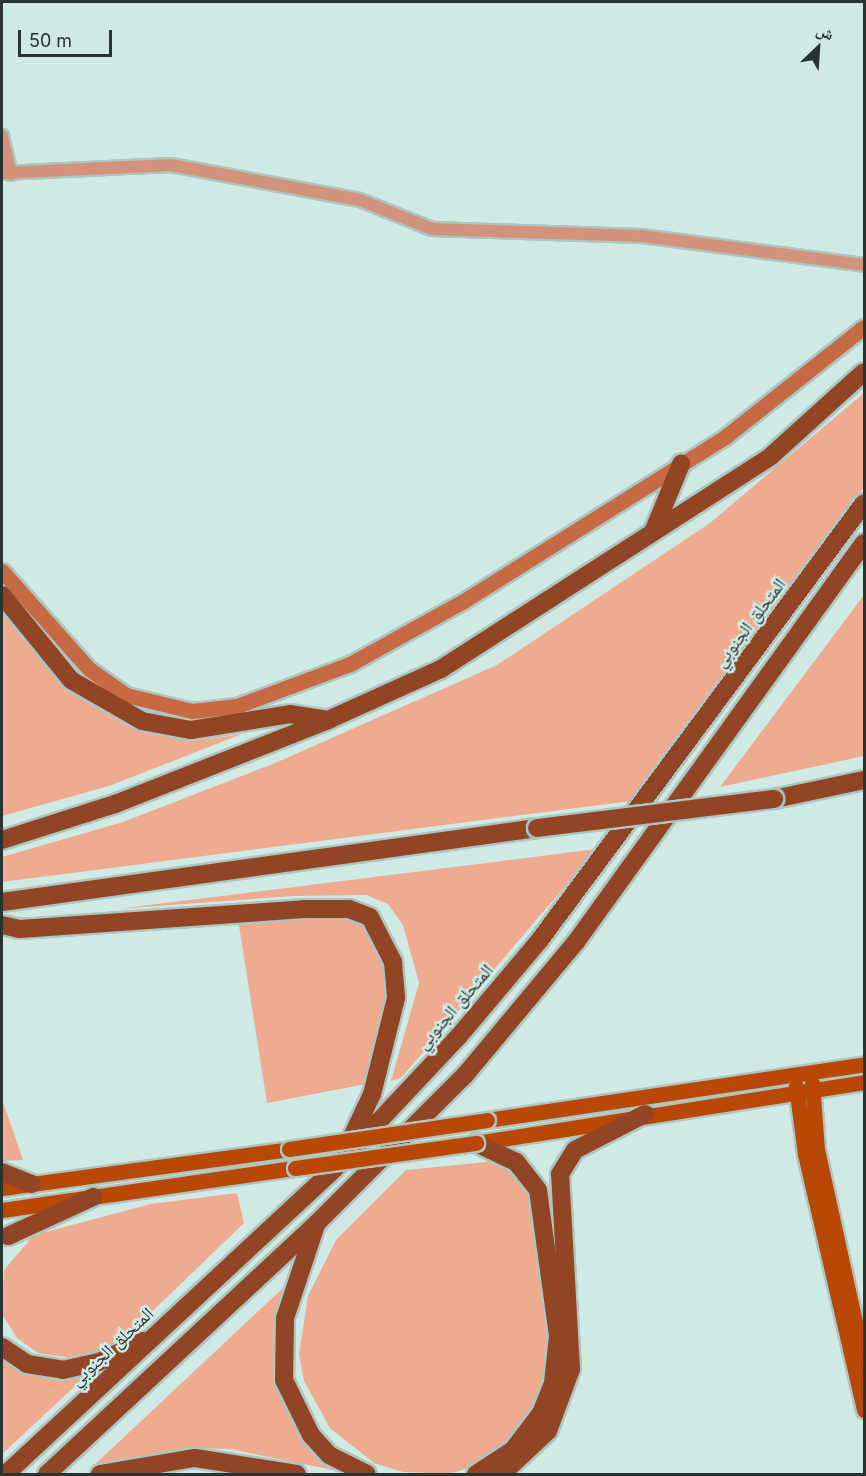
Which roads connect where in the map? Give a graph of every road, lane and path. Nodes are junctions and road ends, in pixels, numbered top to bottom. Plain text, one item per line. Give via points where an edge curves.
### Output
1 (2, 136) edge
2 (6, 174) edge
3 (864, 265) edge
4 (864, 327) edge
5 (864, 372) edge
6 (681, 464) junction
7 (864, 503) edge
8 (652, 533) junction
9 (864, 543) edge
10 (2, 571) edge
11 (2, 595) edge
12 (328, 720) junction
13 (864, 780) edge
14 (2, 840) edge
15 (2, 902) edge
16 (2, 925) edge
17 (864, 1064) edge
18 (804, 1076) junction
19 (864, 1082) edge
20 (813, 1093) junction
21 (797, 1095) junction
22 (585, 1106) junction
23 (645, 1114) junction
24 (587, 1122) junction
25 (476, 1143) junction
26 (334, 1169) junction
27 (2, 1172) edge
28 (32, 1184) junction
29 (2, 1188) edge
30 (93, 1197) junction
31 (36, 1205) junction
32 (2, 1210) edge
33 (317, 1223) junction
34 (5, 1240) edge
35 (154, 1337) junction
36 (2, 1347) edge
37 (864, 1363) edge
38 (860, 1382) edge
39 (864, 1410) edge
40 (6, 1474) edge
41 (47, 1474) edge
42 (100, 1474) edge
43 (297, 1474) edge
44 (367, 1474) edge
45 (476, 1474) edge
46 (502, 1474) edge

1 - 2 street
2 - 3 street via 171,165 360,200 432,229 642,236
4 - 6 street
5 - 8 highway via 771,456
6 - 8 highway
6 - 10 street via 462,602 350,664 215,710 147,704 106,684
7 - 26 highway, المتحلق الجنوبي via 539,941
8 - 12 highway via 441,669
9 - 33 highway via 576,942 465,1075
11 - 12 highway via 71,680 142,721 190,729 290,714
12 - 14 highway via 115,804
13 - 15 highway, bridge via 774,799
16 - 26 highway via 20,929 294,909 350,909 370,917 393,962 396,998 372,1094
17 - 18 main road
18 - 20 main road
18 - 21 main road
18 - 22 main road
19 - 20 main road
20 - 21 main road
20 - 37 main road via 817,1149
21 - 23 main road
21 - 38 main road
22 - 24 main road
22 - 28 main road, bridge
23 - 24 main road
23 - 46 highway via 575,1150 560,1174 571,1369 548,1431
24 - 25 main road
25 - 30 main road, bridge
25 - 45 highway via 516,1162 538,1190 558,1336 553,1383 541,1413 513,1450
26 - 35 highway, المتحلق الجنوبي
27 - 28 highway
28 - 29 main road
30 - 31 main road
30 - 34 highway
31 - 32 main road
31 - 34 highway
33 - 41 highway
33 - 44 highway via 285,1318 284,1380 311,1435 330,1455
35 - 36 highway via 99,1362 63,1370 27,1364
35 - 40 highway, المتحلق الجنوبي
38 - 39 main road
42 - 43 highway via 195,1458

